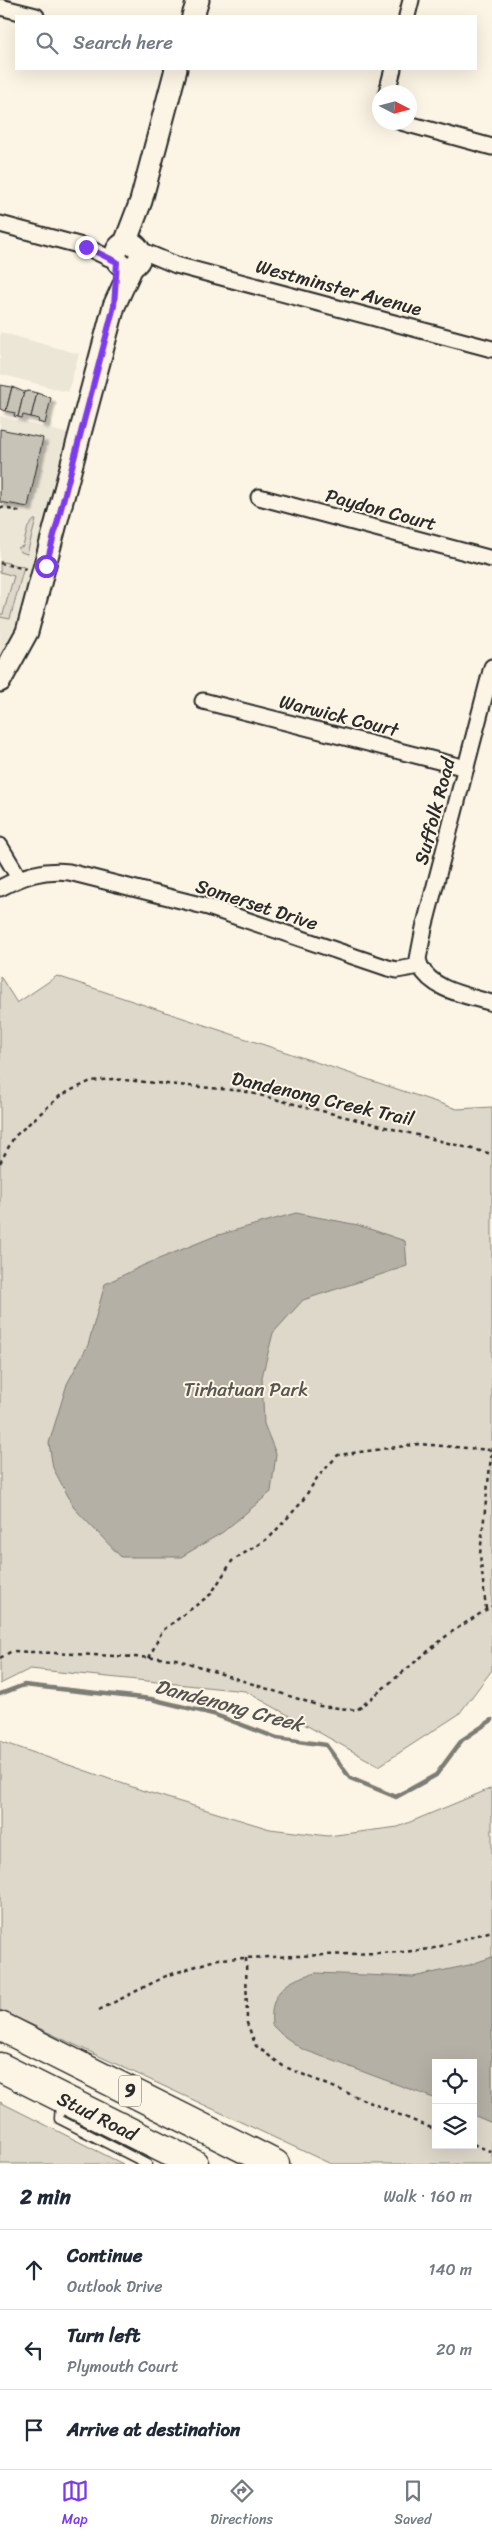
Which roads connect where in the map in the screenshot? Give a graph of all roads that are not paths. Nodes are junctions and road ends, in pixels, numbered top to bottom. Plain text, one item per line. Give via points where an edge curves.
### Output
1 (198, 0) edge
2 (411, 0) edge
3 (0, 7) edge
4 (32, 15) edge
5 (193, 15) edge
6 (407, 15) edge
7 (176, 70) edge
8 (393, 70) edge
9 (389, 85) edge
10 (417, 126) edge
11 (492, 147) edge
12 (0, 224) edge
13 (127, 254) junction
14 (492, 348) edge
15 (259, 497) dead end
16 (492, 559) edge
17 (492, 667) edge
18 (0, 681) edge
19 (203, 701) dead end
20 (466, 768) junction
21 (0, 846) edge
22 (19, 878) junction
23 (0, 888) edge
24 (420, 966) junction
25 (492, 1004) edge
26 (0, 2026) edge
27 (0, 2067) edge
28 (60, 2096) junction
29 (147, 2164) edge
30 (194, 2164) edge
31 (275, 2164) edge

1 - 5 street
2 - 6 street
3 - 4 street
7 - 13 street
8 - 9 street
10 - 11 street
12 - 13 street via 86,247
13 - 14 street, Westminster Avenue
13 - 18 street via 27,632
15 - 16 street, Paydon Court
17 - 20 street, Suffolk Road
19 - 20 street, Warwick Court
20 - 24 street, Suffolk Road via 424,928 418,959
21 - 22 street
22 - 23 street, Somerset Drive
22 - 24 street, Somerset Drive via 53,870 69,872 208,907 388,968 397,970
24 - 25 street via 424,975 440,986
26 - 31 highway, Stud Road / 9
27 - 28 highway, Stud Road / 9
28 - 29 lane via 58,2119
28 - 30 highway, Stud Road / 9

